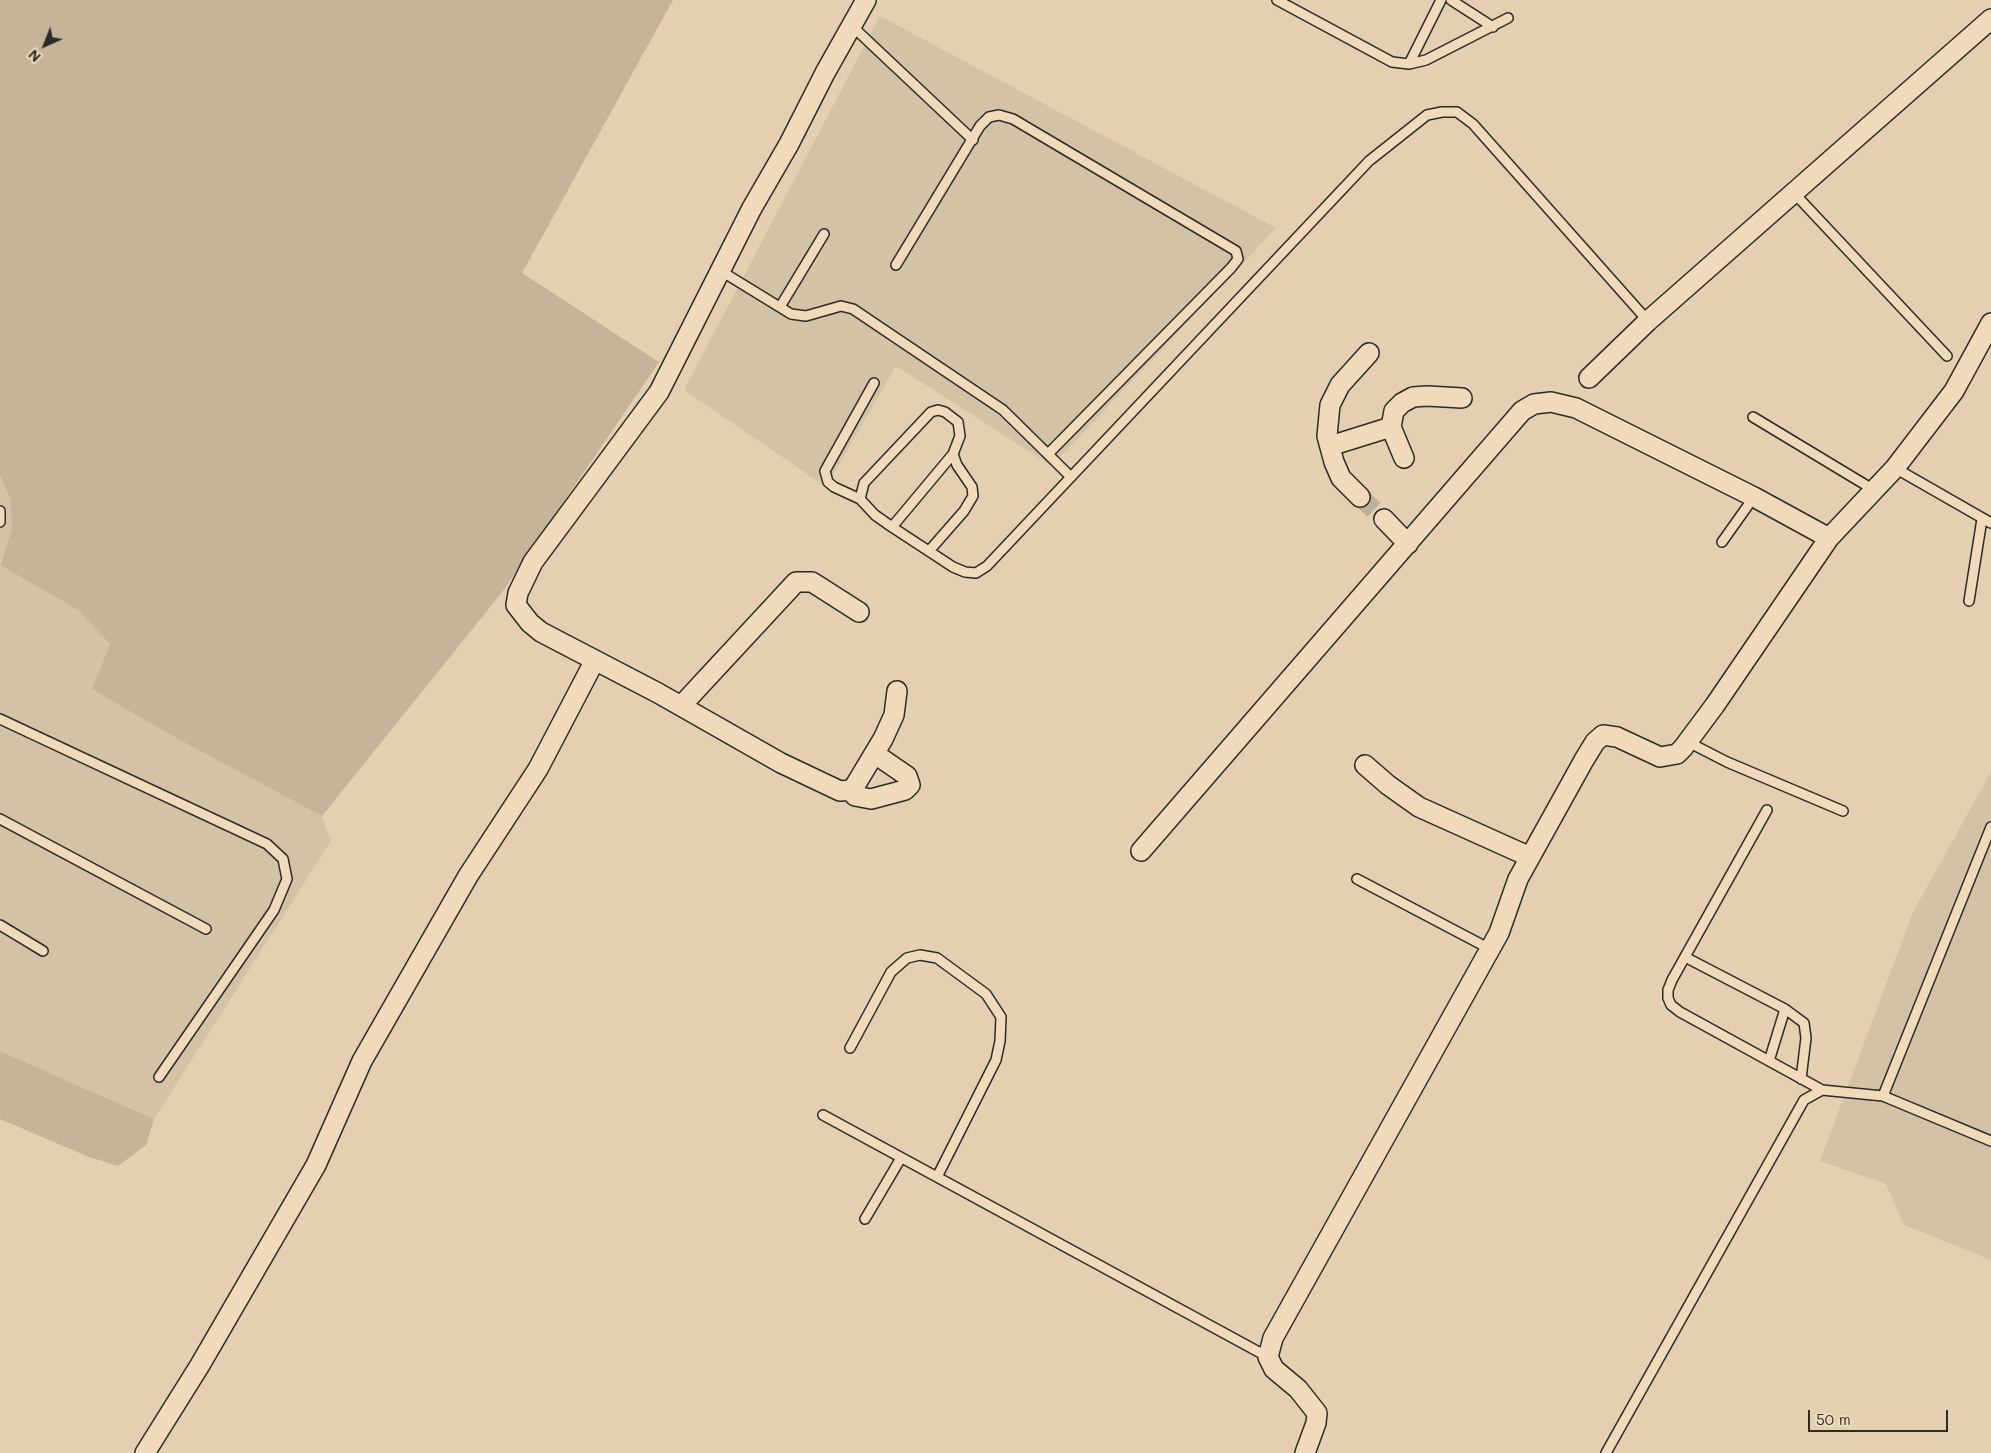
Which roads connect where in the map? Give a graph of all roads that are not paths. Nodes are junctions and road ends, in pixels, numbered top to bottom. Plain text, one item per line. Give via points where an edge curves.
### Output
1 (866, 0) edge
2 (1277, 0) edge
3 (1441, 0) edge
4 (1451, 0) edge
5 (1508, 18) dead end
6 (1991, 19) edge
7 (852, 26) junction
8 (1493, 27) junction
9 (1409, 64) junction
10 (973, 140) junction
11 (1794, 193) junction
12 (824, 234) dead end
13 (896, 265) dead end
14 (721, 271) junction
15 (780, 307) junction
16 (1648, 321) junction
17 (1991, 322) edge
18 (1369, 353) dead end
19 (1947, 356) dead end
20 (1589, 378) dead end
21 (874, 384) dead end
22 (1462, 398) dead end
23 (1753, 417) dead end
24 (1391, 427) junction
25 (1330, 446) junction
26 (953, 454) junction
27 (1048, 454) junction
28 (1404, 458) dead end
29 (1895, 468) junction
30 (1071, 477) junction
31 (1874, 490) junction
32 (1360, 497) tunnel mouth
33 (1754, 497) junction
34 (860, 499) junction
35 (0, 511) edge
36 (1384, 519) tunnel mouth
37 (1982, 519) junction
38 (0, 522) edge
39 (1991, 523) edge
40 (892, 527) junction
41 (1829, 538) junction
42 (1722, 542) dead end
43 (1408, 544) junction
44 (928, 551) junction
45 (1969, 601) dead end
46 (859, 612) dead end
47 (595, 660) junction
48 (897, 691) dead end
49 (681, 706) junction
50 (0, 719) edge
51 (1688, 742) junction
52 (875, 754) junction
53 (1365, 765) dead end
54 (851, 790) junction
55 (1767, 810) dead end
56 (1843, 811) dead end
57 (0, 819) edge
58 (1991, 830) edge
59 (1141, 851) dead end
60 (1530, 857) junction
61 (1357, 879) dead end
62 (0, 924) edge
63 (206, 929) dead end
64 (1490, 949) junction
65 (44, 951) dead end
66 (1684, 957) junction
67 (1784, 1009) junction
68 (850, 1048) dead end
69 (1770, 1061) junction
70 (159, 1077) dead end
71 (1801, 1079) junction
72 (1822, 1090) junction
73 (1883, 1096) junction
74 (823, 1115) dead end
75 (1991, 1141) edge
76 (901, 1158) junction
77 (937, 1177) junction
78 (865, 1219) dead end
79 (1268, 1358) junction
80 (145, 1453) edge
81 (1305, 1453) edge
82 (1606, 1453) edge

1 - 7 street
2 - 9 lane via 1392,62
3 - 9 lane
4 - 8 lane
5 - 8 lane
6 - 11 street
7 - 10 lane
7 - 14 street
8 - 9 lane via 1426,60
10 - 13 lane
10 - 27 lane via 988,117 999,115 1014,119 1227,244 1236,251 1238,259
11 - 16 street
11 - 19 lane
12 - 15 lane
14 - 15 lane
14 - 47 street via 659,392 544,547 523,578 518,593 516,606 530,623
15 - 27 lane via 791,314 806,316 841,306 853,309 978,390
16 - 20 street
16 - 30 lane via 1473,124 1457,112 1427,115 1369,162
17 - 29 street via 1954,391
18 - 25 street via 1340,385 1330,405 1327,436
21 - 34 lane via 825,471 828,482 834,487
22 - 24 street via 1413,397 1394,410
23 - 31 lane
24 - 25 street
24 - 28 street
25 - 32 street via 1342,478
26 - 34 lane via 960,436 958,422 945,412 931,412 864,483
26 - 40 lane
26 - 44 lane via 972,487 973,496 964,511
27 - 30 lane
29 - 31 street
29 - 37 lane
30 - 44 lane via 987,566 976,573 965,572
31 - 41 street
33 - 41 street
33 - 42 lane
33 - 43 street via 1576,408 1551,402 1534,404 1522,411
34 - 40 lane
35 - 38 lane
36 - 43 street
37 - 39 lane
37 - 45 lane
40 - 44 lane
41 - 51 street
43 - 59 street
46 - 49 street via 812,582 796,582
47 - 49 street
47 - 80 street via 534,775 468,876 362,1061 316,1165
48 - 52 street via 894,715
49 - 54 street via 818,782 840,791
50 - 70 lane via 267,844 283,859 287,879 274,910
51 - 56 lane
51 - 60 street via 1676,754 1660,757 1617,737 1604,735 1591,748
52 - 54 street
52 - 54 street via 907,776 910,785 905,790 871,799 855,796
53 - 60 street via 1419,807
55 - 66 lane
57 - 63 lane
58 - 73 lane
60 - 64 street
61 - 64 lane
62 - 65 lane
64 - 79 street via 1273,1338
66 - 67 lane
66 - 69 lane via 1668,990 1671,1005
67 - 69 lane
67 - 71 lane via 1804,1023 1806,1029
68 - 77 lane via 891,972 907,958 920,954 937,958 986,994 1001,1017 996,1060
69 - 71 lane
71 - 72 lane
72 - 73 lane
72 - 82 lane via 1804,1100
73 - 75 lane
74 - 76 lane
76 - 77 lane
76 - 78 lane
77 - 79 lane
79 - 81 street via 1274,1369 1298,1389 1317,1413

